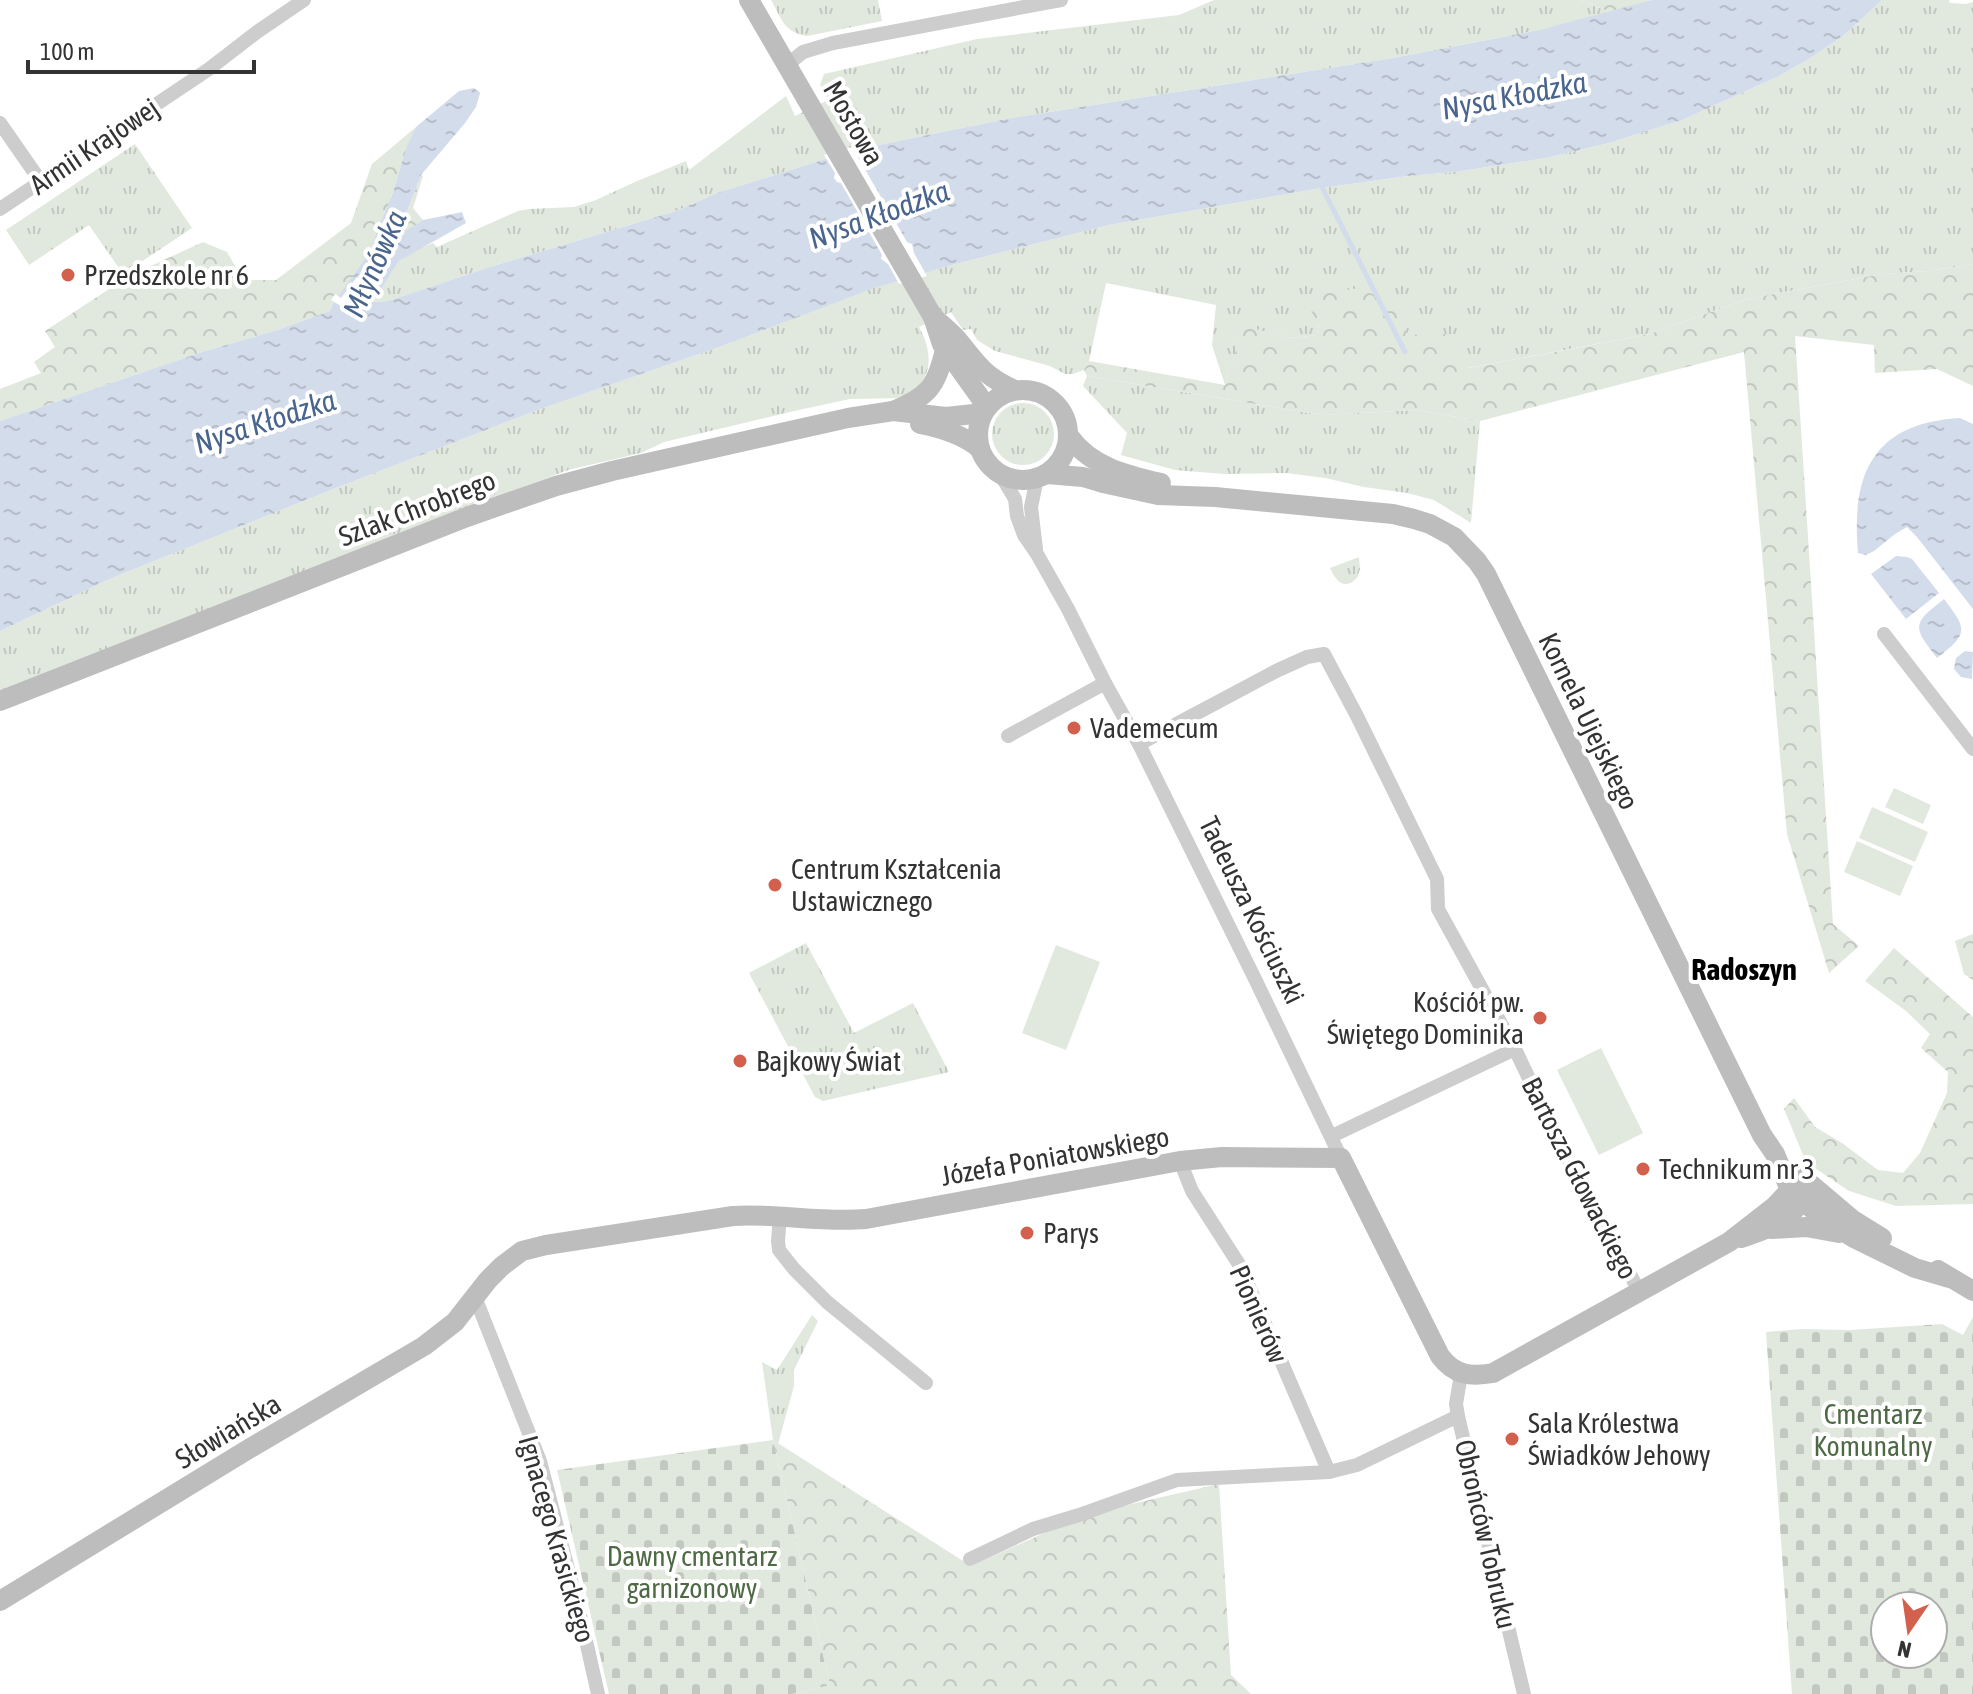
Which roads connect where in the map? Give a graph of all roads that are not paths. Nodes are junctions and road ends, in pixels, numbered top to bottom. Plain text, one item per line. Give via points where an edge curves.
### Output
1 (749, 0) edge
2 (1061, 0) edge
3 (299, 2) edge
4 (787, 65) junction
5 (0, 123) edge
6 (41, 182) junction
7 (0, 209) edge
8 (940, 331) junction
9 (1015, 390) junction
10 (985, 410) junction
11 (893, 411) junction
12 (869, 415) junction
13 (1069, 436) junction
14 (979, 448) junction
15 (1000, 474) junction
16 (1042, 476) junction
17 (1215, 497) junction
18 (1037, 554) junction
19 (1884, 634) dead end
20 (1105, 683) junction
21 (0, 701) edge
22 (1008, 736) dead end
23 (1139, 744) junction
24 (1973, 749) edge
25 (1515, 1049) junction
26 (1332, 1136) junction
27 (1341, 1158) junction
28 (1180, 1161) junction
29 (1801, 1192) junction
30 (780, 1215) junction
31 (1771, 1229) junction
32 (1854, 1238) junction
33 (1729, 1242) junction
34 (1949, 1278) junction
35 (1639, 1291) junction
36 (1973, 1291) edge
37 (475, 1297) junction
38 (1461, 1374) junction
39 (926, 1383) dead end
40 (1458, 1416) junction
41 (1329, 1472) junction
42 (970, 1559) dead end
43 (0, 1601) edge
44 (598, 1694) edge
45 (1524, 1694) edge

1 - 4 main road, Mostowa
2 - 4 street via 833,43 803,52
3 - 6 street, Armii Krajowej
4 - 8 main road, Mostowa
5 - 6 street
6 - 7 street, Armii Krajowej
8 - 9 main road, Mostowa via 956,337 989,377
8 - 10 main road, Mostowa
8 - 11 main road via 941,369 931,388
9 - 10 main road
9 - 13 main road via 1043,394 1055,403
10 - 11 main road, Szlak Chrobrego via 946,417
10 - 14 main road
11 - 12 main road, Szlak Chrobrego
12 - 14 main road, Szlak Chrobrego via 934,427
12 - 21 main road, Szlak Chrobrego via 531,494
13 - 16 main road via 1065,454
13 - 17 main road, Kornela Ujejskiego via 1109,469
14 - 15 main road
15 - 16 main road via 1018,480
15 - 18 street, Tadeusza Kościuszki
16 - 17 main road, Kornela Ujejskiego via 1083,477 1158,495
16 - 18 street, Tadeusza Kościuszki via 1031,507
17 - 29 main road, Kornela Ujejskiego via 1414,519 1454,537 1477,561 1758,1126
18 - 20 street, Tadeusza Kościuszki
19 - 24 street
20 - 22 street
20 - 23 street, Tadeusza Kościuszki
23 - 25 street, Bartosza Głowackiego via 1276,671 1324,654 1437,879 1438,909
23 - 26 street, Tadeusza Kościuszki
25 - 26 street
25 - 35 street, Bartosza Głowackiego
26 - 27 street, Tadeusza Kościuszki
27 - 28 main road, Józefa Poniatowskiego
27 - 38 main road, Tadeusza Kościuszki via 1440,1356
28 - 30 main road, Józefa Poniatowskiego via 866,1219
28 - 41 street, Pionierów via 1192,1191 1240,1266
29 - 31 main road via 1788,1217
29 - 32 main road via 1824,1219
29 - 33 main road
29 - 34 main road
30 - 37 main road, Józefa Poniatowskiego via 733,1216 522,1251
30 - 39 street via 779,1250 794,1269
31 - 32 main road via 1806,1227
31 - 33 main road
32 - 34 main road
33 - 35 main road
34 - 36 main road
35 - 38 main road via 1493,1373
37 - 43 main road, Słowiańska via 455,1322 424,1346
37 - 44 street, Ignacego Krasickiego via 540,1461
38 - 40 street, Obrońców Tobruku
40 - 41 street via 1357,1465
40 - 45 street, Obrońców Tobruku
41 - 42 street via 1177,1480 1033,1529

